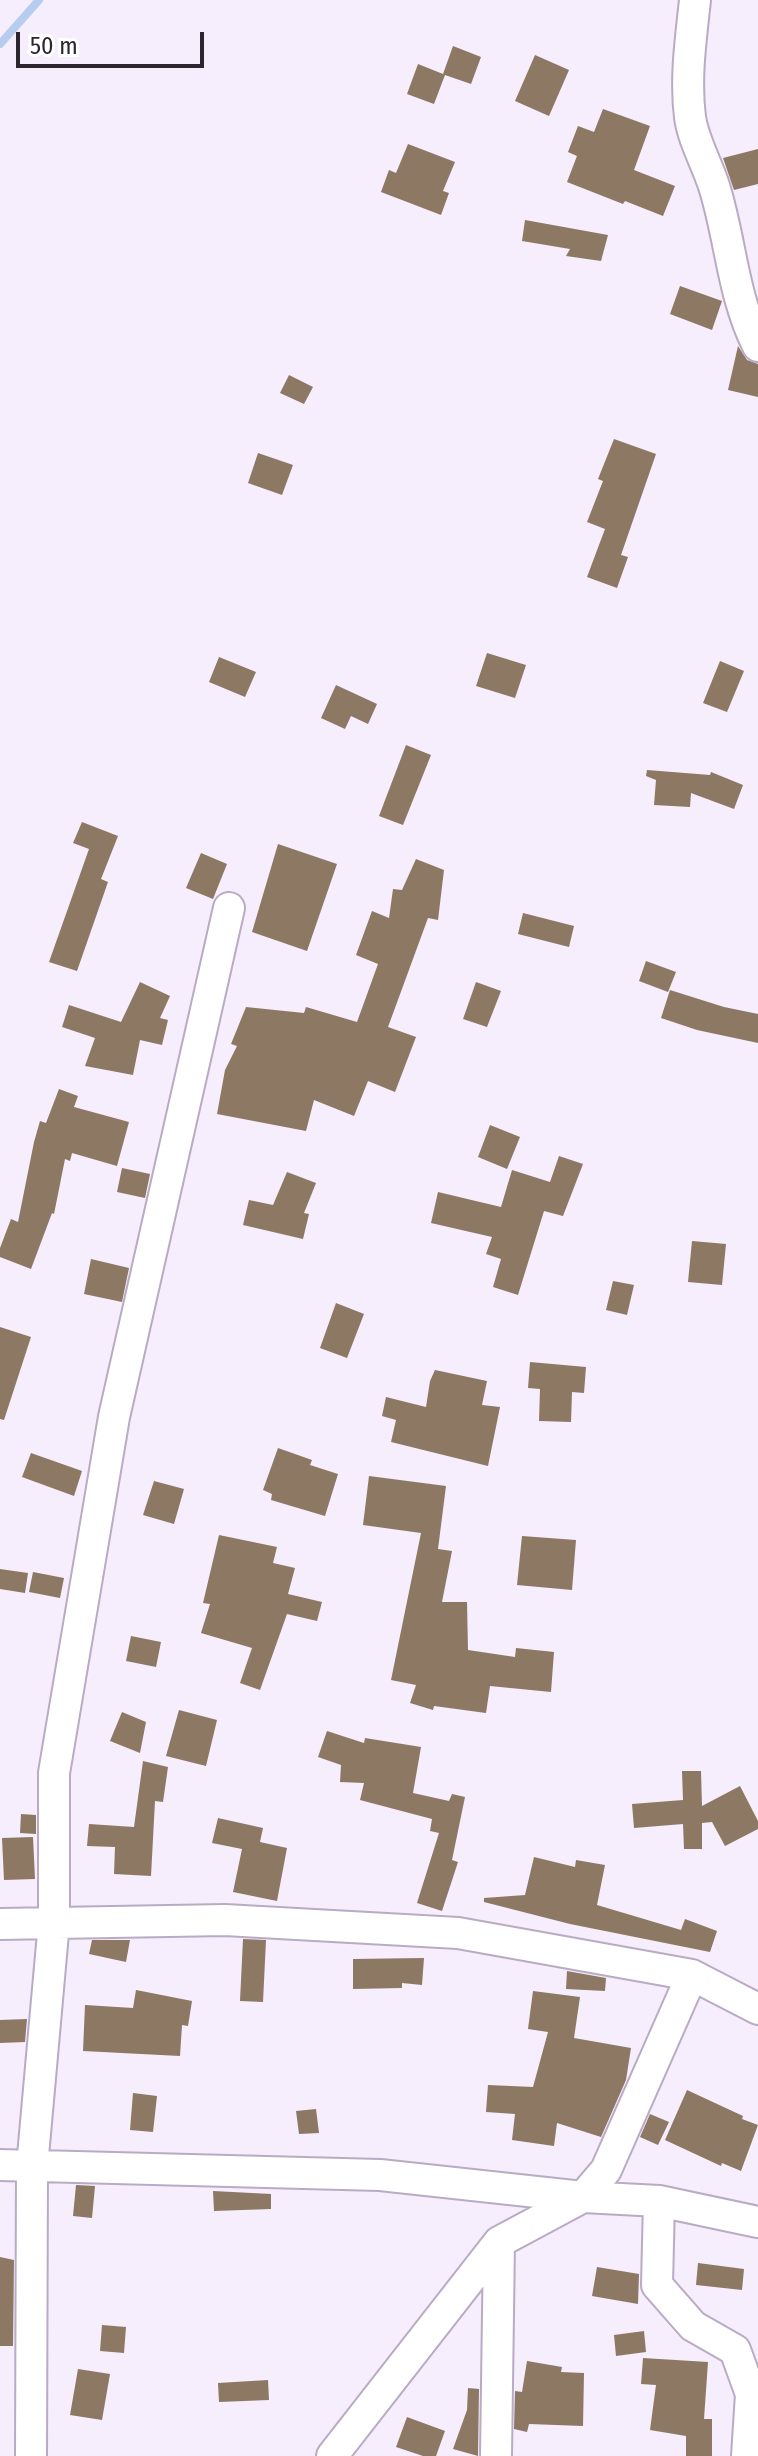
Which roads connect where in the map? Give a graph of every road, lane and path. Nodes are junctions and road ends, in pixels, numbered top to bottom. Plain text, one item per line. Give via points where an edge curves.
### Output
1 (695, 0) edge
2 (758, 346) edge
3 (229, 908) dead end
4 (54, 1922) junction
5 (0, 1924) edge
6 (692, 1975) junction
7 (758, 2009) edge
8 (0, 2165) edge
9 (32, 2167) junction
10 (583, 2197) junction
11 (659, 2201) junction
12 (758, 2222) edge
13 (499, 2242) junction
14 (31, 2456) edge
15 (332, 2456) edge
16 (496, 2456) edge
17 (747, 2456) edge

1 - 2 street via 688,60 690,119 715,188 733,279
3 - 4 street via 114,1417 71,1660 54,1773
4 - 5 street
4 - 6 street via 225,1920 458,1933
4 - 9 street
6 - 7 street
6 - 10 street via 606,2170
8 - 9 street
9 - 10 street via 380,2175
9 - 14 street
10 - 11 street
10 - 13 street
11 - 12 street
11 - 17 street via 657,2285 693,2326 735,2350 751,2394
13 - 15 street
13 - 16 street

